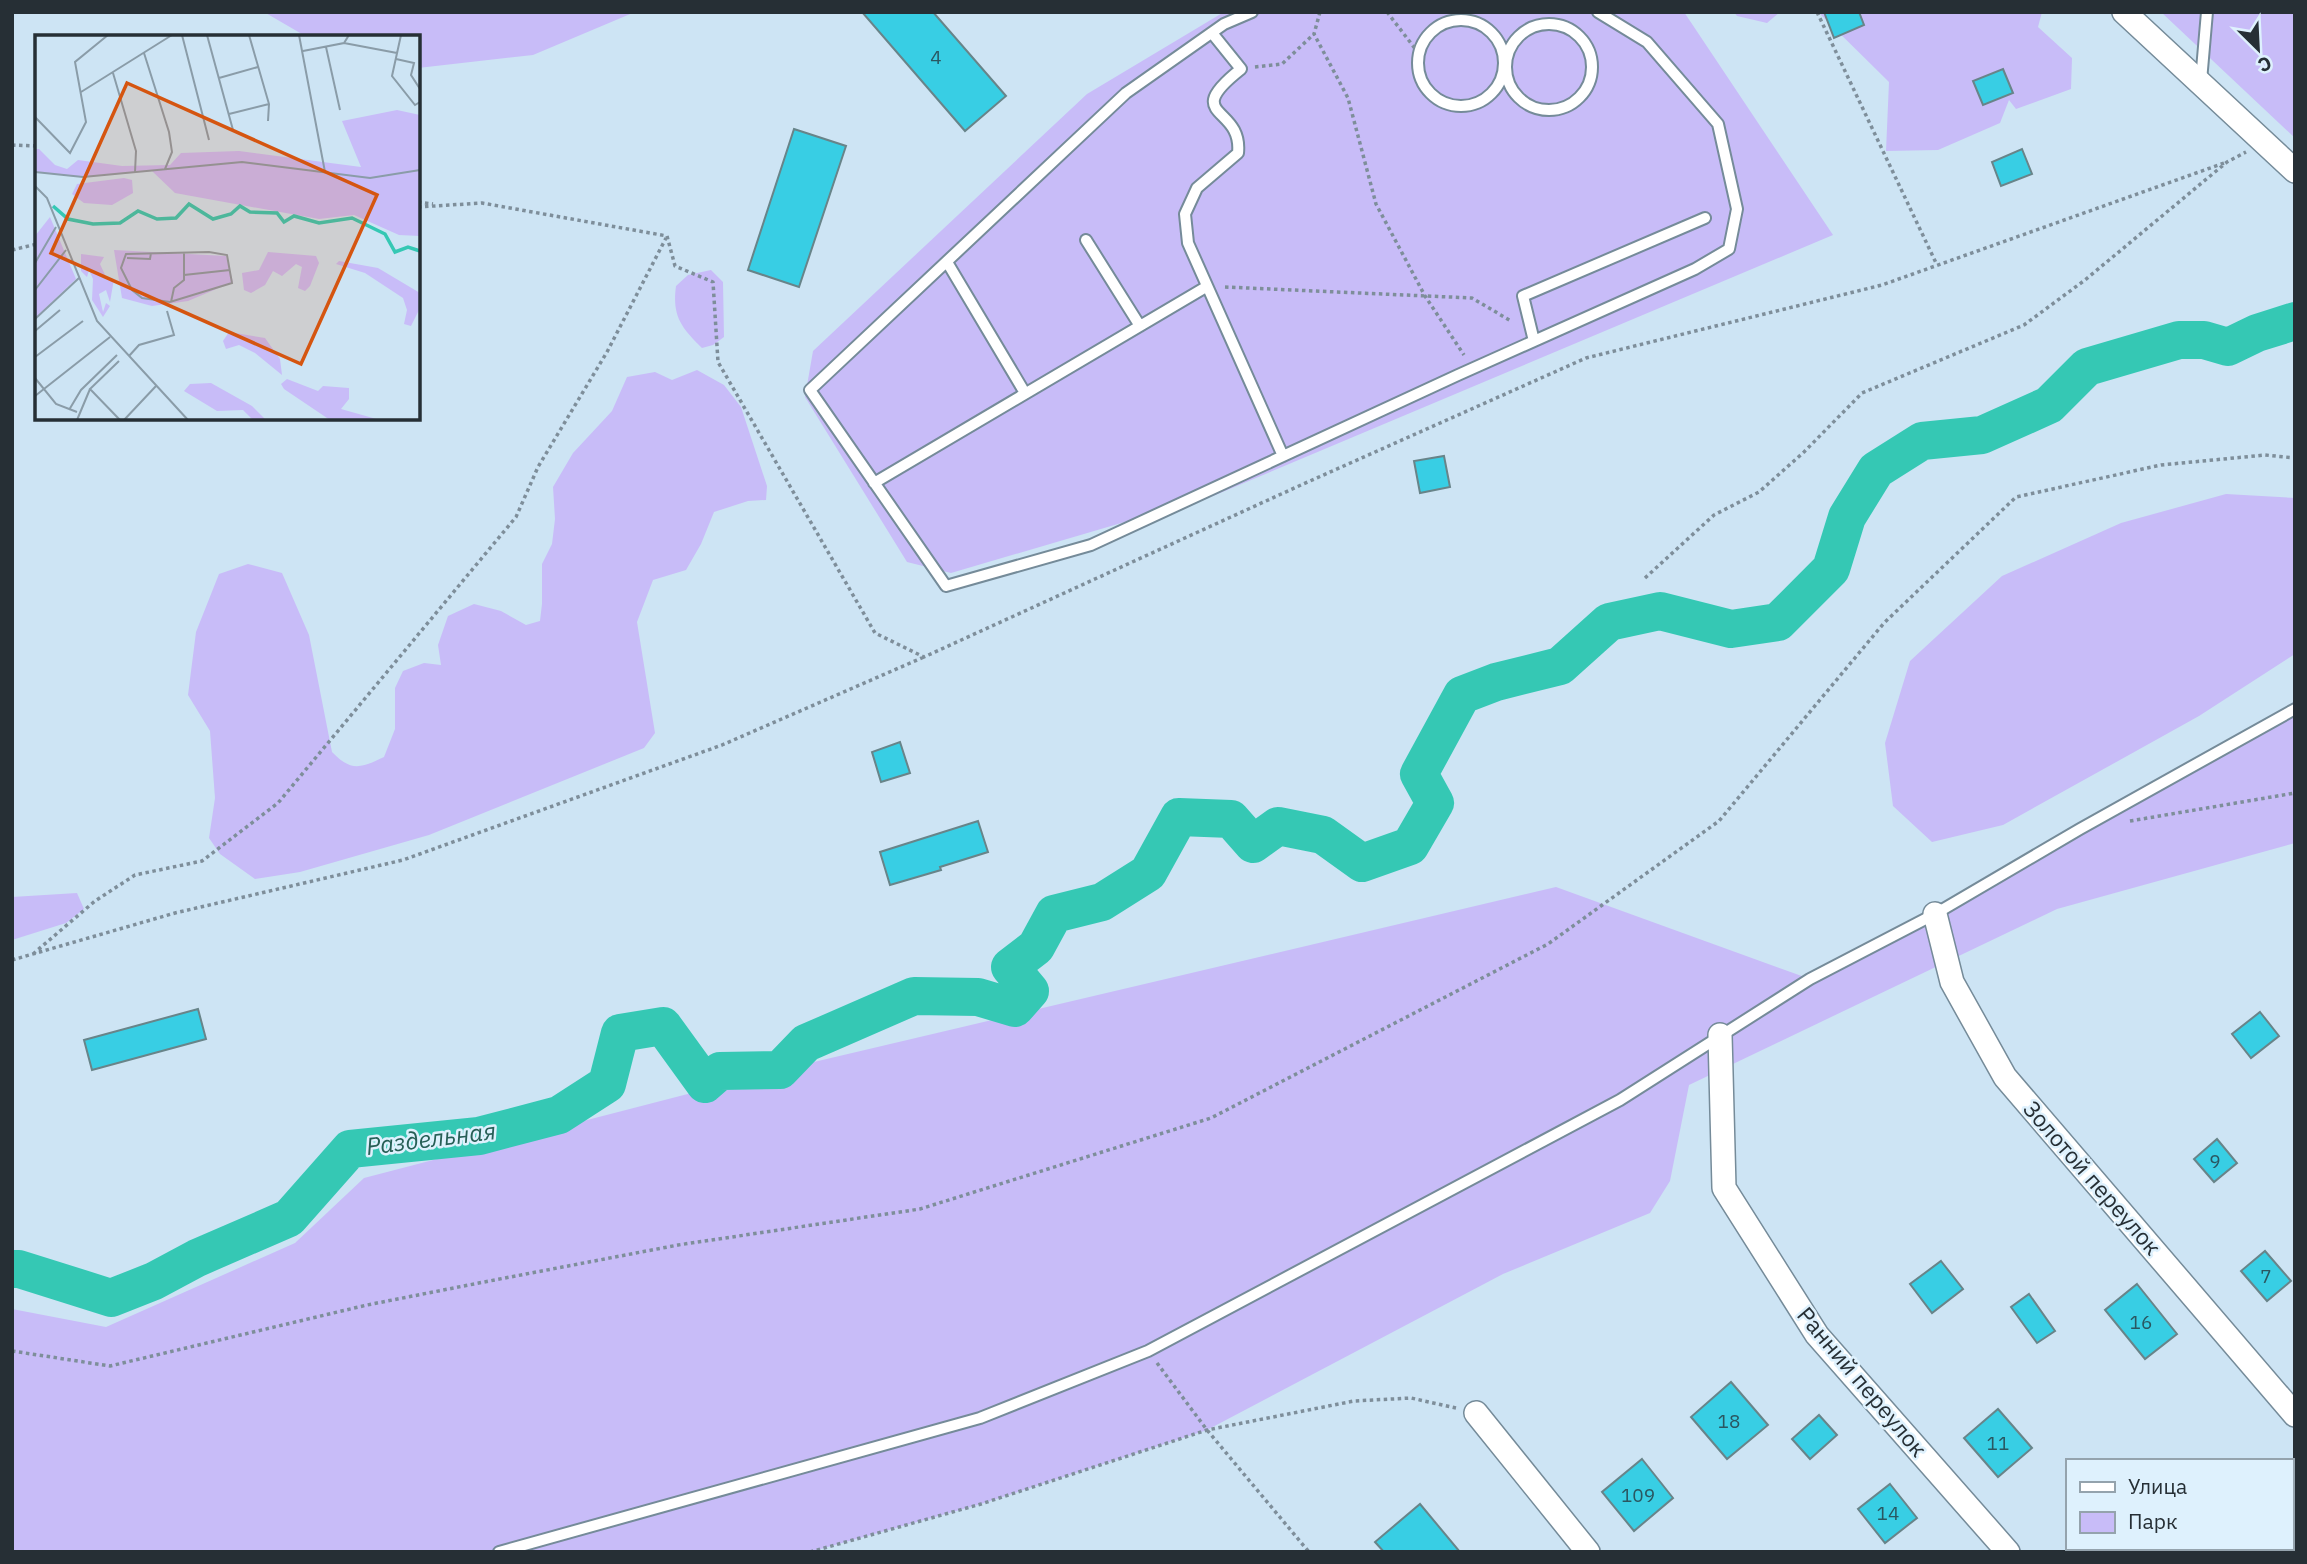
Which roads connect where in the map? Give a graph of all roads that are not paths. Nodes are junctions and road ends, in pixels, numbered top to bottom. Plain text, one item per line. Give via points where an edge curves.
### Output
1 (1252, 12) edge
2 (1598, 12) edge
3 (2124, 12) edge
4 (2207, 12) edge
5 (1212, 33) junction
6 (1505, 64) junction
7 (2200, 84) junction
8 (2295, 171) edge
9 (1705, 218) dead end
10 (1086, 240) dead end
11 (947, 262) junction
12 (1206, 287) junction
13 (1140, 326) junction
14 (1534, 341) junction
15 (1025, 393) junction
16 (1283, 457) junction
17 (874, 483) junction
18 (2295, 709) edge
19 (1935, 914) junction
20 (1720, 1035) junction
21 (1476, 1413) road end
22 (2295, 1415) edge
23 (499, 1552) edge
24 (1588, 1552) edge
25 (2008, 1552) edge

1 - 5 lane
2 - 14 lane via 1647,42 1718,124 1737,209 1729,249 1695,270
3 - 7 street
4 - 7 lane
5 - 11 lane via 1126,93
5 - 12 lane via 1241,69 1216,90 1213,100 1240,140 1238,153 1197,188 1185,214 1188,243
6 - 6 lane via 1491,32 1461,20 1445,23 1423,44 1420,77 1429,92 1460,107 1477,104 1491,94
6 - 6 lane via 1520,36 1549,24 1579,36 1593,67 1589,85 1579,99 1548,110 1517,96
7 - 8 street
9 - 14 lane via 1523,296
10 - 13 lane
11 - 15 lane
11 - 17 lane via 810,390
12 - 13 lane
12 - 16 lane
13 - 15 lane
14 - 16 lane
15 - 17 lane
16 - 17 lane via 1091,545 946,586
18 - 19 lane
19 - 20 lane via 1810,979
19 - 22 street, Золотой переулок via 1952,982 2005,1077
20 - 23 lane via 1620,1100 1148,1351 980,1418
20 - 25 street, Ранний переулок via 1724,1188 1817,1335
21 - 24 street

